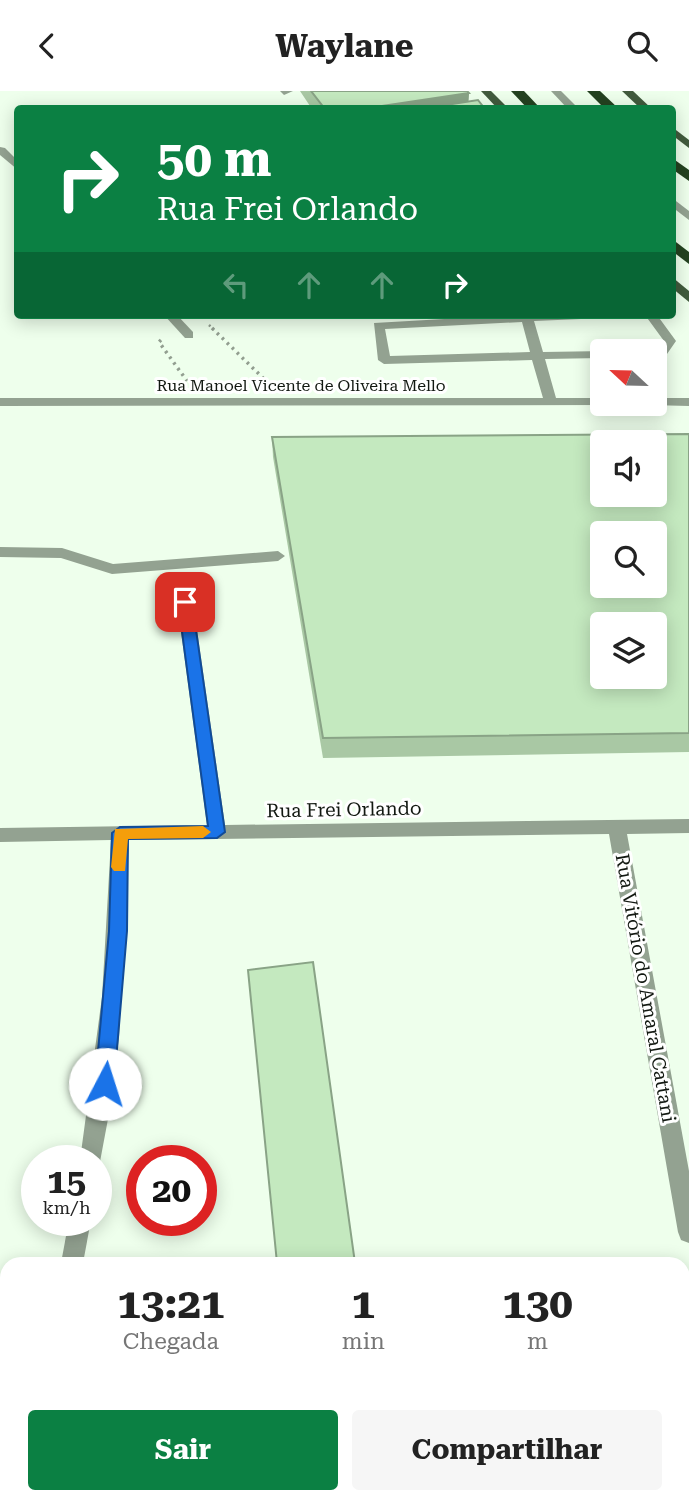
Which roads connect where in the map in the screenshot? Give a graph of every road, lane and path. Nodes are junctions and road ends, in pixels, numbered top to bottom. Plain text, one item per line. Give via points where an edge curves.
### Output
1 (486, 91) edge
2 (517, 91) edge
3 (556, 91) edge
4 (593, 91) edge
5 (627, 91) edge
6 (500, 105) edge
7 (531, 105) edge
8 (570, 105) edge
9 (609, 105) edge
10 (643, 105) edge
11 (0, 150) edge
12 (14, 163) edge
13 (676, 205) edge
14 (689, 217) edge
15 (676, 247) edge
16 (689, 260) edge
17 (676, 285) edge
18 (689, 298) edge
19 (174, 319) edge
20 (458, 319) edge
21 (538, 319) edge
22 (654, 319) edge
23 (527, 320) junction
24 (187, 332) junction
25 (667, 345) edge
26 (590, 354) edge
27 (538, 356) junction
28 (0, 402) edge
29 (201, 402) junction
30 (287, 402) junction
31 (551, 402) junction
32 (590, 402) edge
33 (667, 402) edge
34 (689, 402) edge
35 (0, 552) edge
36 (278, 556) dead end
37 (185, 602) dead end
38 (689, 826) edge
39 (617, 827) junction
40 (217, 832) junction
41 (120, 833) junction
42 (0, 835) edge
43 (94, 1145) edge
44 (689, 1232) edge
45 (77, 1236) edge
46 (73, 1257) edge

1 - 6 main road
2 - 7 highway
3 - 8 street
4 - 9 highway
5 - 10 main road
11 - 12 street
13 - 14 street
15 - 16 highway
17 - 18 main road
19 - 24 street
20 - 23 street
20 - 27 street via 378,326 384,360
21 - 23 street
22 - 25 street via 670,341
23 - 27 street
24 - 29 path via 167,335 159,342
24 - 30 path via 211,325
26 - 27 street
27 - 31 street
28 - 29 street, Rua Manoel Vicente de Oliveira Mello
29 - 30 street, Rua Manoel Vicente de Oliveira Mello
30 - 31 street, Rua Manoel Vicente de Oliveira Mello
31 - 32 street, Rua Manoel Vicente de Oliveira Mello
33 - 34 street
35 - 36 street via 62,553 112,569
37 - 40 street
38 - 39 street, Rua Frei Orlando
39 - 40 street, Rua Frei Orlando
39 - 44 street, Rua Vitório do Amaral Cattani
40 - 41 street, Rua Frei Orlando
41 - 42 street, Rua Frei Orlando
41 - 43 street via 118,931 105,1084
45 - 46 street

